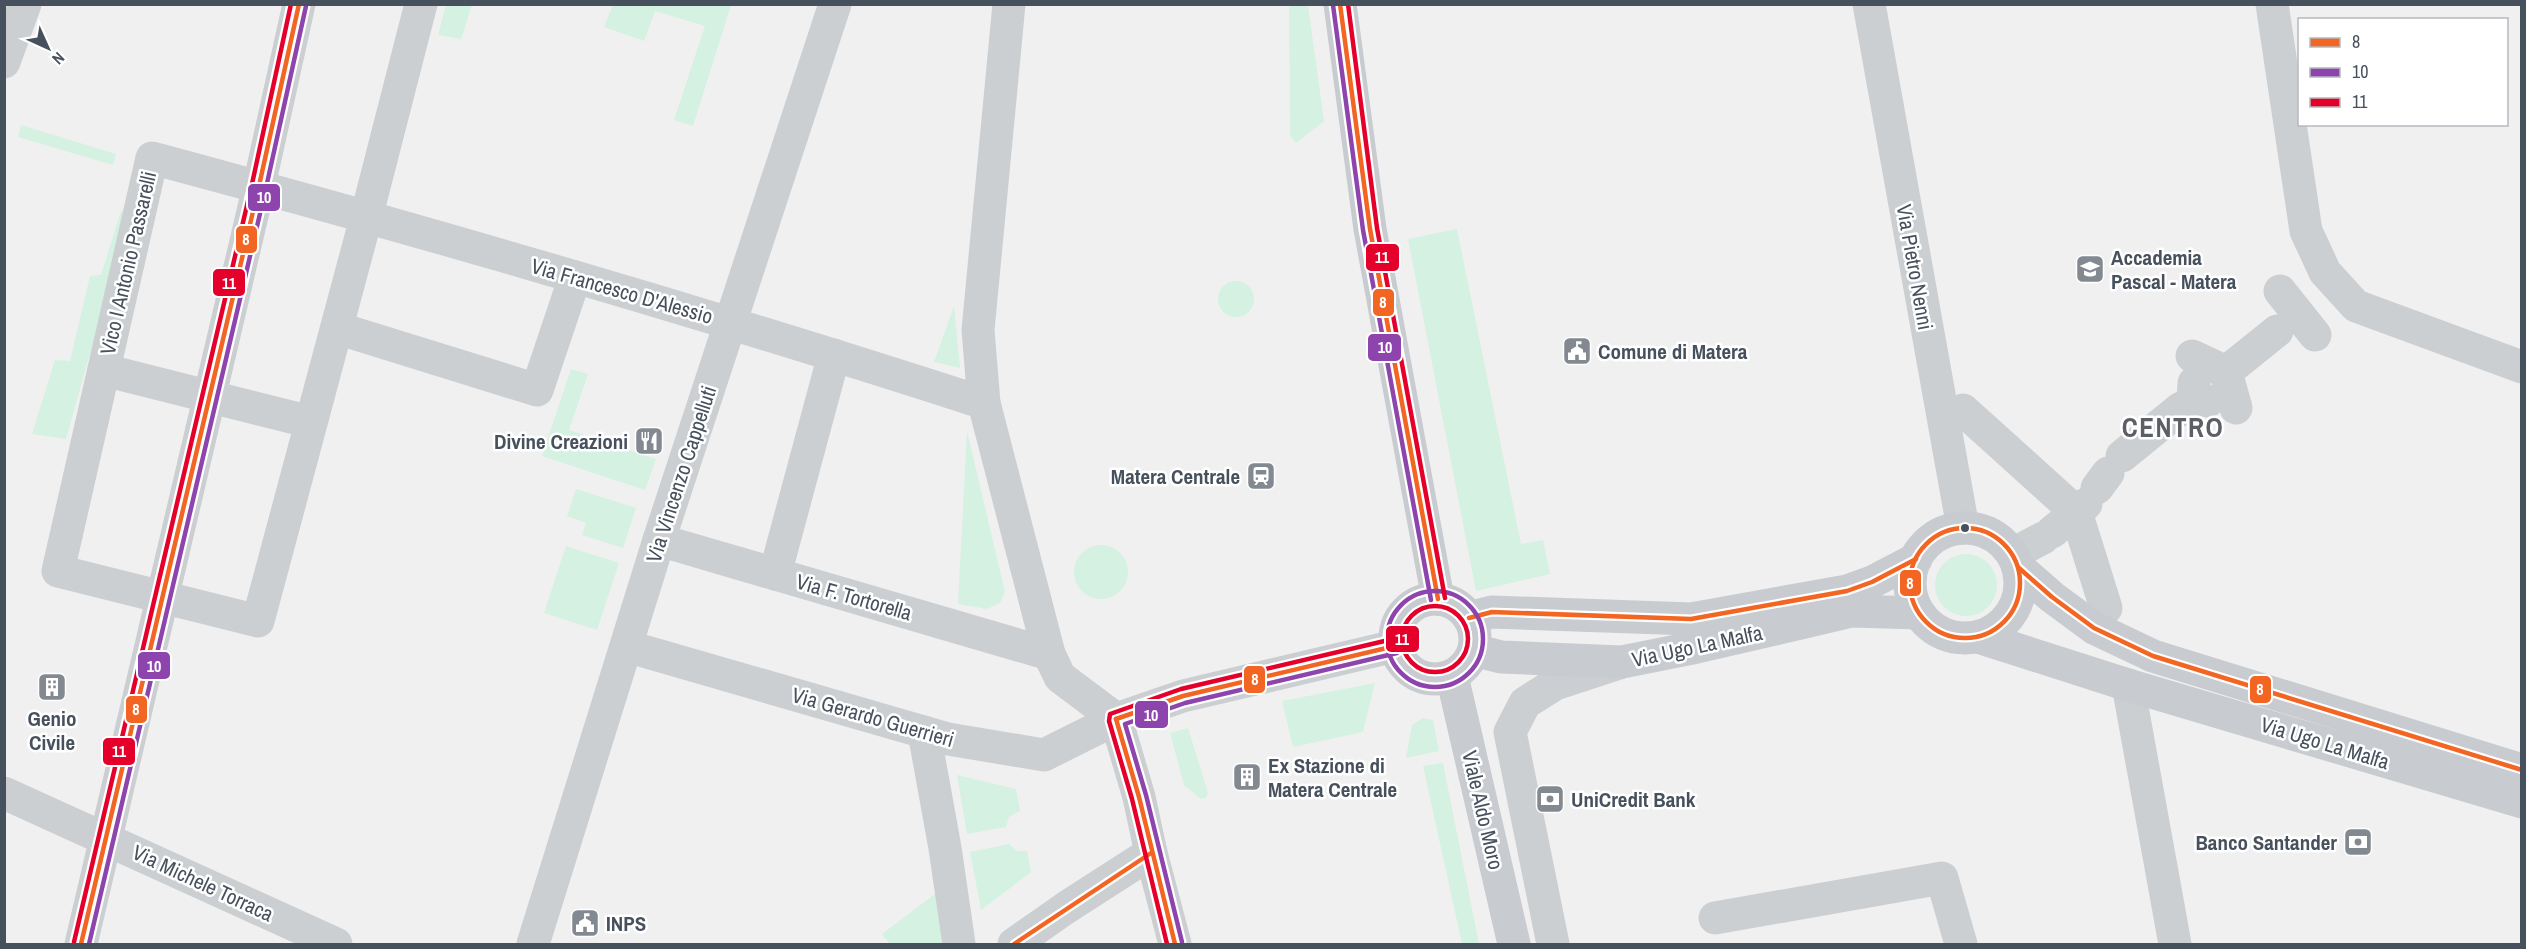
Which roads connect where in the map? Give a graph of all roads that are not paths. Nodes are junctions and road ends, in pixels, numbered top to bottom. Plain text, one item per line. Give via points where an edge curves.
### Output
1 (25, 4) edge
2 (299, 4) edge
3 (421, 4) edge
4 (835, 4) edge
5 (1009, 4) edge
6 (1340, 4) edge
7 (1869, 4) edge
8 (2272, 4) edge
9 (4, 62) edge
10 (258, 186) junction
11 (366, 218) junction
12 (2319, 259) junction
13 (575, 277) junction
14 (2353, 303) junction
15 (730, 322) junction
16 (337, 328) junction
17 (2277, 330) dead end
18 (834, 355) junction
19 (2522, 367) edge
20 (104, 370) junction
21 (209, 398) junction
22 (984, 403) junction
23 (1963, 410) dead end
24 (311, 422) junction
25 (2083, 500) junction
26 (1963, 528) junction
27 (659, 540) junction
28 (1916, 560) junction
29 (2016, 561) junction
30 (775, 574) junction
31 (162, 597) junction
32 (1438, 599) junction
33 (2106, 608) dead end
34 (1919, 613) junction
35 (1469, 618) junction
36 (1978, 637) junction
37 (626, 646) junction
38 (1395, 646) junction
39 (1474, 650) junction
40 (1049, 654) junction
41 (1622, 662) junction
42 (1452, 676) junction
43 (2128, 685) junction
44 (1116, 719) junction
45 (924, 732) junction
46 (2522, 770) edge
47 (4, 793) edge
48 (2522, 802) edge
49 (105, 838) junction
50 (1150, 853) junction
51 (1715, 918) dead end
52 (81, 945) edge
53 (336, 945) edge
54 (533, 945) edge
55 (959, 945) edge
56 (1014, 945) edge
57 (1175, 945) edge
58 (1514, 945) edge
59 (1553, 945) edge
60 (1961, 945) edge
61 (2175, 945) edge

1 - 9 street
2 - 10 street
3 - 11 street
4 - 15 street, Via Vincenzo Cappelluti
5 - 22 street via 978,330
6 - 32 main road via 1370,229
7 - 26 street, Via Pietro Nenni
8 - 12 street via 2306,231
10 - 11 street, Via Francesco D'Alessio
10 - 20 street, Vico I Antonio Passarelli via 152,158
10 - 21 street
11 - 13 street, Via Francesco D'Alessio
11 - 16 street
12 - 14 street via 2325,272
12 - 14 street via 2286,286 2322,330
13 - 15 street, Via Francesco D'Alessio
13 - 16 street via 537,390
14 - 19 street
15 - 18 street, Via Francesco D'Alessio
15 - 27 street, Via Vincenzo Cappelluti
16 - 24 street
17 - 25 street via 2202,391
18 - 22 street, Via Francesco D'Alessio
18 - 30 street
20 - 21 street, Vico I Antonio Passarelli
20 - 31 street, Vico I Antonio Passarelli via 58,571
21 - 24 street, Vico I Antonio Passarelli
21 - 31 street
22 - 40 street
23 - 25 street
24 - 31 street via 258,621
25 - 29 street
25 - 33 street
26 - 28 main road via 1944,532 1927,543
26 - 29 main road via 1991,534
27 - 30 street, Via F. Tortorella
27 - 37 street, Via Vincenzo Cappelluti
28 - 34 main road via 1910,577
28 - 35 main road, Via Ugo La Malfa via 1846,591 1691,619 1492,612
29 - 36 main road via 2021,586 2008,619
29 - 46 main road, Via Ugo La Malfa via 2052,597 2094,628 2153,656
30 - 40 street, Via F. Tortorella
31 - 49 street
32 - 35 main road via 1461,608
32 - 38 main road via 1420,602 1406,612 1398,622
34 - 36 main road via 1939,632 1951,637
34 - 41 main road, Via Ugo La Malfa via 1852,611
35 - 39 main road via 1476,639
36 - 43 main road, Via Ugo La Malfa
37 - 45 street, Via Gerardo Guerrieri
37 - 54 street, Via Vincenzo Cappelluti
38 - 42 main road via 1399,658 1415,675 1434,680
38 - 44 street, Via Gerardo Guerrieri via 1183,696
39 - 41 main road, Via Ugo La Malfa via 1501,657
39 - 42 main road via 1462,670
40 - 44 street via 1060,677
41 - 59 street via 1556,684 1525,703 1510,732
42 - 58 main road, Viale Aldo Moro
43 - 48 main road, Via Ugo La Malfa
43 - 61 street
44 - 45 street, Via Gerardo Guerrieri via 1044,755
44 - 50 street via 1139,797
45 - 55 street
47 - 49 street, Via Michele Torraca
49 - 52 street
49 - 53 street, Via Michele Torraca
50 - 56 street
50 - 57 street
51 - 60 street via 1942,878

